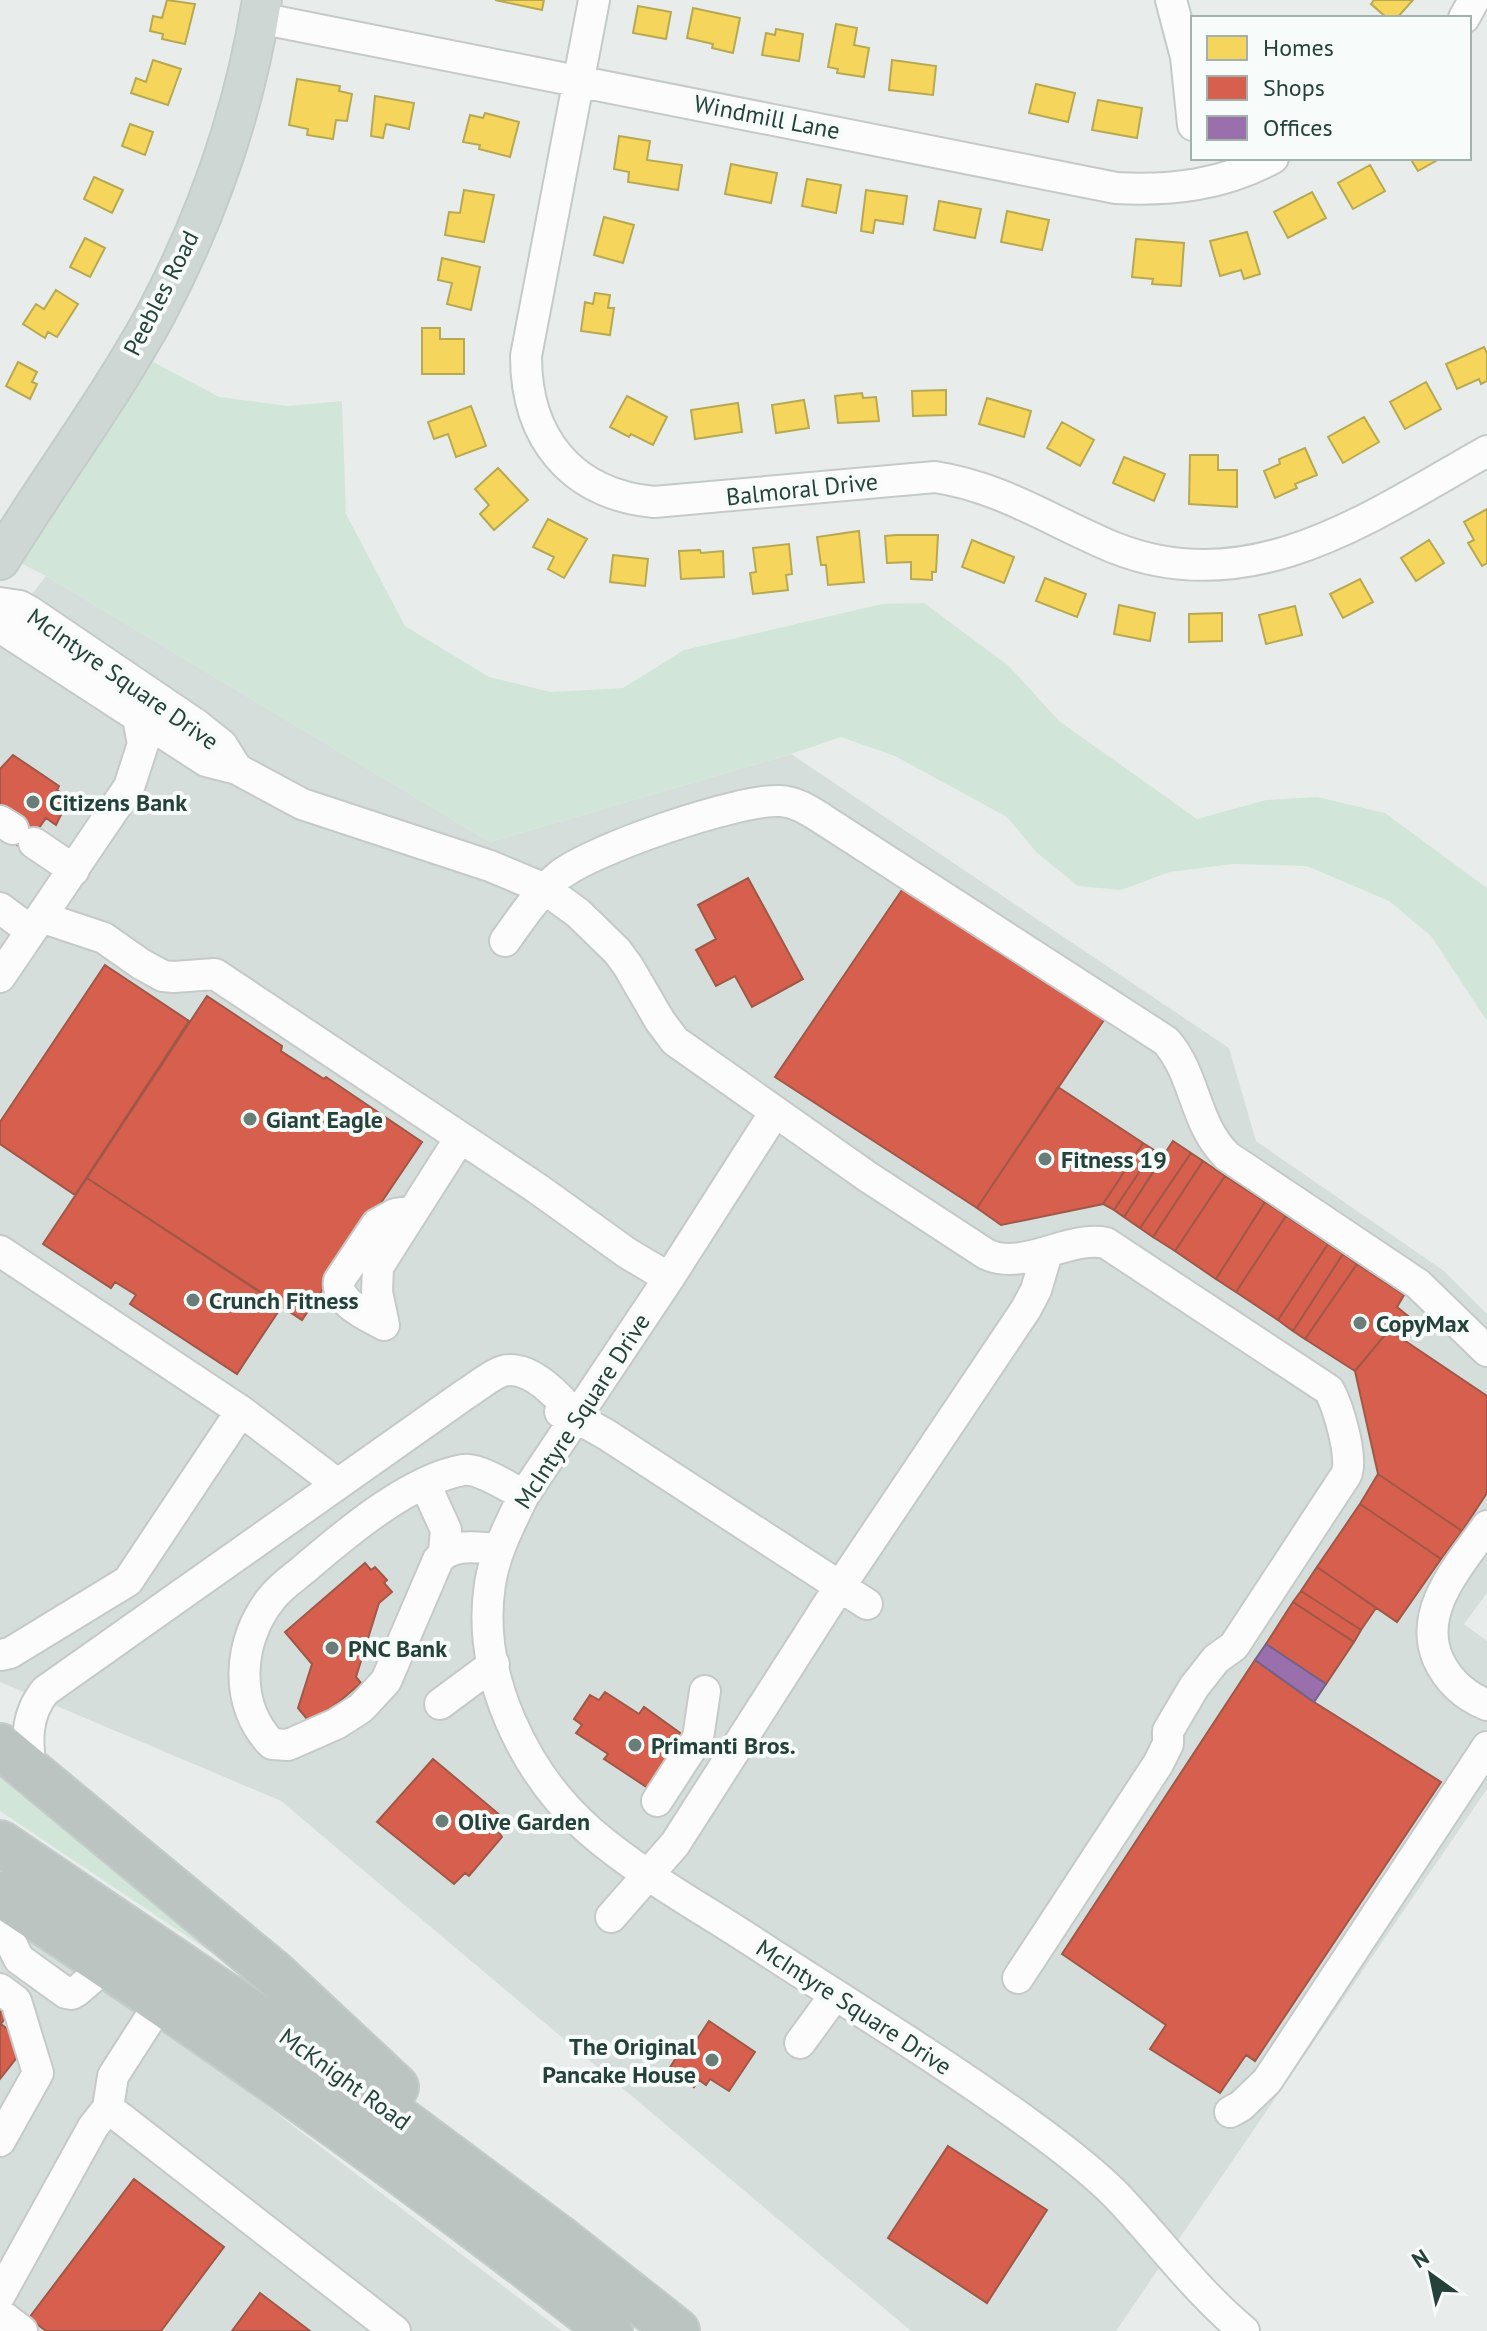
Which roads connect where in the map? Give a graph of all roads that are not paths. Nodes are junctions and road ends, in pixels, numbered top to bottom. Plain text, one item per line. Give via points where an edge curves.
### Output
1 (594, 0) edge
2 (1171, 0) edge
3 (260, 9) edge
4 (578, 79) junction
5 (1191, 106) edge
6 (1269, 160) edge
7 (1195, 171) edge
8 (1487, 451) edge
9 (0, 560) edge
10 (0, 603) edge
11 (0, 627) edge
12 (138, 718) junction
13 (194, 753) junction
14 (237, 769) junction
15 (129, 787) junction
16 (16, 831) edge
17 (74, 870) junction
18 (545, 889) junction
19 (10, 914) edge
20 (505, 941) dead end
21 (0, 977) edge
22 (775, 1112) junction
23 (460, 1138) junction
24 (0, 1251) edge
25 (1047, 1253) junction
26 (669, 1278) junction
27 (384, 1325) dead end
28 (1487, 1351) edge
29 (241, 1411) junction
30 (577, 1418) junction
31 (336, 1483) junction
32 (425, 1484) junction
33 (524, 1495) junction
34 (1487, 1526) edge
35 (499, 1549) junction
36 (444, 1551) junction
37 (840, 1586) junction
38 (867, 1604) dead end
39 (0, 1655) edge
40 (494, 1664) junction
41 (705, 1691) dead end
42 (440, 1704) dead end
43 (1487, 1705) edge
44 (1487, 1747) edge
45 (16, 1758) edge
46 (657, 1801) dead end
47 (0, 1843) edge
48 (648, 1875) junction
49 (0, 1894) edge
50 (611, 1917) dead end
51 (6, 1938) edge
52 (98, 1974) junction
53 (1018, 1978) dead end
54 (0, 1989) edge
55 (835, 1995) junction
56 (161, 2001) junction
57 (800, 2043) dead end
58 (108, 2108) junction
59 (1230, 2112) dead end
60 (0, 2141) edge
61 (563, 2241) junction
62 (0, 2295) edge
63 (0, 2314) edge
64 (22, 2331) edge
65 (395, 2331) edge
66 (610, 2331) edge
67 (677, 2331) edge
68 (1244, 2331) edge

1 - 4 street, Balmoral Drive
2 - 5 street via 1186,57
3 - 4 street, Windmill Lane
3 - 9 main road, Peebles Road via 241,99 177,271 148,327
4 - 7 street, Windmill Lane via 1116,188 1141,189
4 - 8 street, Balmoral Drive via 528,337 527,389 537,422 554,450 577,475 620,497 686,501 935,477 992,490 1139,556 1209,565 1267,559 1320,542
6 - 7 street, Windmill Lane via 1246,173
10 - 14 street, McIntyre Square Drive via 29,611 175,709 222,745
11 - 12 street, McIntyre Square Drive
12 - 13 street, McIntyre Square Drive
12 - 15 street via 143,744
13 - 14 street, McIntyre Square Drive
13 - 15 street via 162,763
14 - 18 street, McIntyre Square Drive via 302,804
15 - 17 street
16 - 17 street
17 - 19 street
18 - 20 street
18 - 22 street, McIntyre Square Drive via 617,951 675,1041
18 - 28 street via 584,860 690,821 753,803 781,801 803,807 1166,1041 1183,1063 1208,1133 1227,1156 1418,1284
19 - 21 street
19 - 23 street via 104,938 163,976 215,974
22 - 25 street via 986,1254 1003,1259
22 - 26 street, McIntyre Square Drive
23 - 26 street
23 - 27 street via 378,1267
24 - 29 street
25 - 37 street via 1026,1309
25 - 53 street via 1097,1241 1117,1248 1323,1383 1336,1406 1349,1468 1234,1646 1194,1687 1168,1731 1158,1764
26 - 30 street, McIntyre Square Drive
29 - 31 street
29 - 39 street via 128,1581
30 - 31 street via 496,1384 480,1385
30 - 33 street, McIntyre Square Drive
30 - 37 street
31 - 45 street via 45,1691
32 - 33 street via 475,1471
32 - 36 street via 446,1530
32 - 36 street via 379,1509 271,1597 257,1621 242,1677 252,1711 272,1744 288,1745 336,1724 361,1708 386,1681
33 - 35 street, McIntyre Square Drive
34 - 43 street via 1442,1594 1431,1624 1434,1650 1447,1676
35 - 36 street
35 - 40 street, McIntyre Square Drive via 488,1599
37 - 38 street
37 - 48 street via 675,1844
40 - 42 street
40 - 48 street, McIntyre Square Drive via 513,1725 547,1784 592,1833
41 - 46 street via 698,1738
44 - 59 street via 1267,2081
45 - 61 highway via 275,1974
47 - 61 highway, McKnight Road via 300,2046
48 - 50 street
48 - 55 street, McIntyre Square Drive
49 - 52 highway, McKnight Road
51 - 52 street via 19,1959 66,1993
52 - 56 highway, McKnight Road
54 - 60 street via 16,2001 38,2073
55 - 57 street
55 - 68 street, McIntyre Square Drive via 1076,2160
56 - 58 street via 113,2076
56 - 66 highway, McKnight Road via 413,2180
58 - 62 street
58 - 65 street
61 - 67 highway, McKnight Road
63 - 64 street

